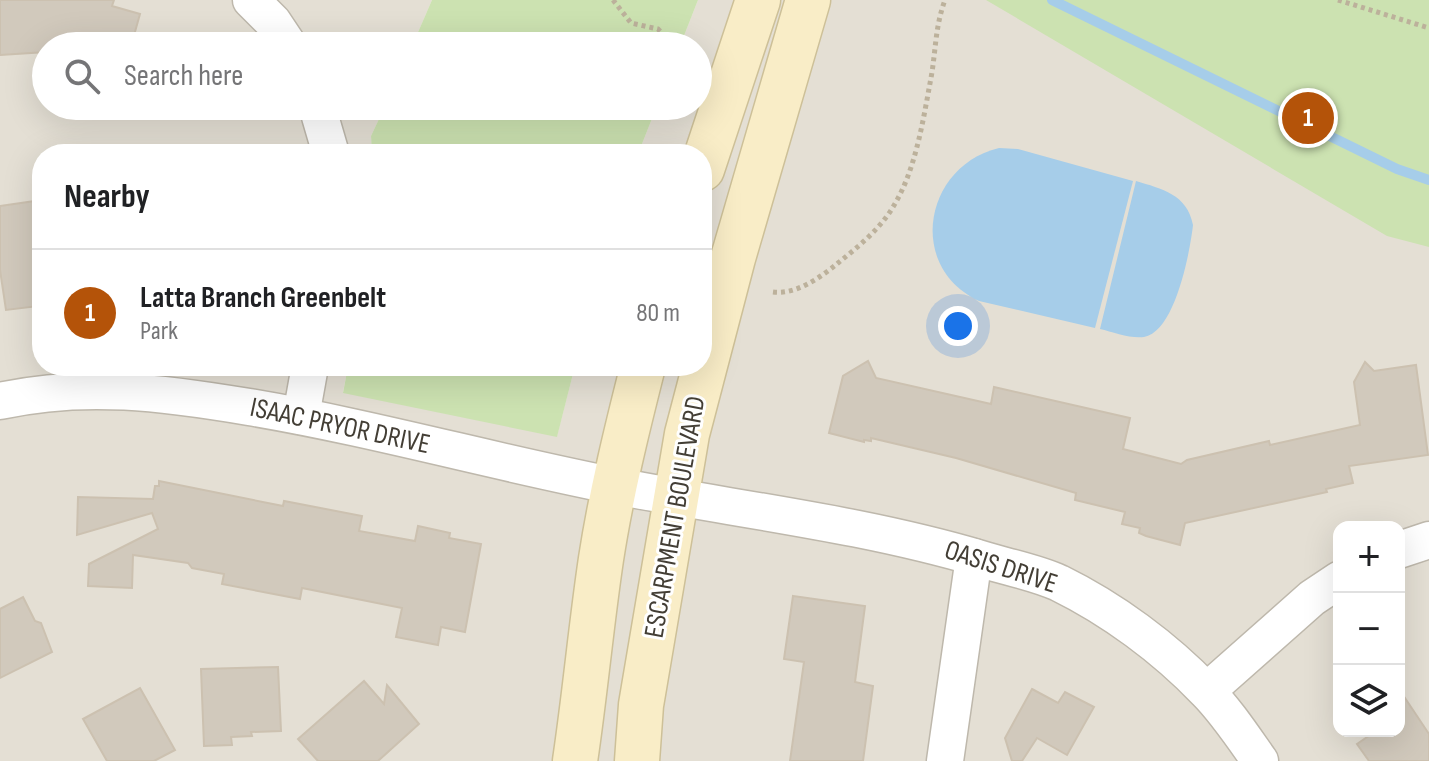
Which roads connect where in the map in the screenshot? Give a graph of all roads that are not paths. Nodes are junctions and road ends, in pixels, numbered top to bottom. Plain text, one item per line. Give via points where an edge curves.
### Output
1 (251, 0) edge
2 (758, 0) edge
3 (808, 0) edge
4 (280, 32) edge
5 (321, 120) edge
6 (328, 144) edge
7 (710, 144) edge
8 (712, 340) edge
9 (308, 376) edge
10 (641, 376) edge
11 (702, 376) edge
12 (0, 401) edge
13 (301, 416) junction
14 (615, 485) junction
15 (677, 497) junction
16 (1429, 540) edge
17 (1405, 548) edge
18 (974, 557) junction
19 (1333, 584) edge
20 (1207, 691) junction
21 (575, 761) edge
22 (637, 761) edge
23 (945, 761) edge
24 (1260, 761) edge

1 - 4 street
2 - 7 main road
3 - 8 main road, ESCARPMENT BOULEVARD
5 - 6 street
9 - 13 street
10 - 14 main road, ESCARPMENT BOULEVARD
11 - 15 main road, ESCARPMENT BOULEVARD
12 - 13 street, ISAAC PRYOR DRIVE via 58,391 134,390
13 - 14 street, ISAAC PRYOR DRIVE
14 - 15 street, ISAAC PRYOR DRIVE
14 - 21 main road, ESCARPMENT BOULEVARD
15 - 18 street, OASIS DRIVE via 846,526
15 - 22 main road, ESCARPMENT BOULEVARD via 641,705
16 - 17 street
18 - 20 street, OASIS DRIVE via 1057,582 1137,630
18 - 23 street
19 - 20 street
20 - 24 street, OASIS DRIVE

